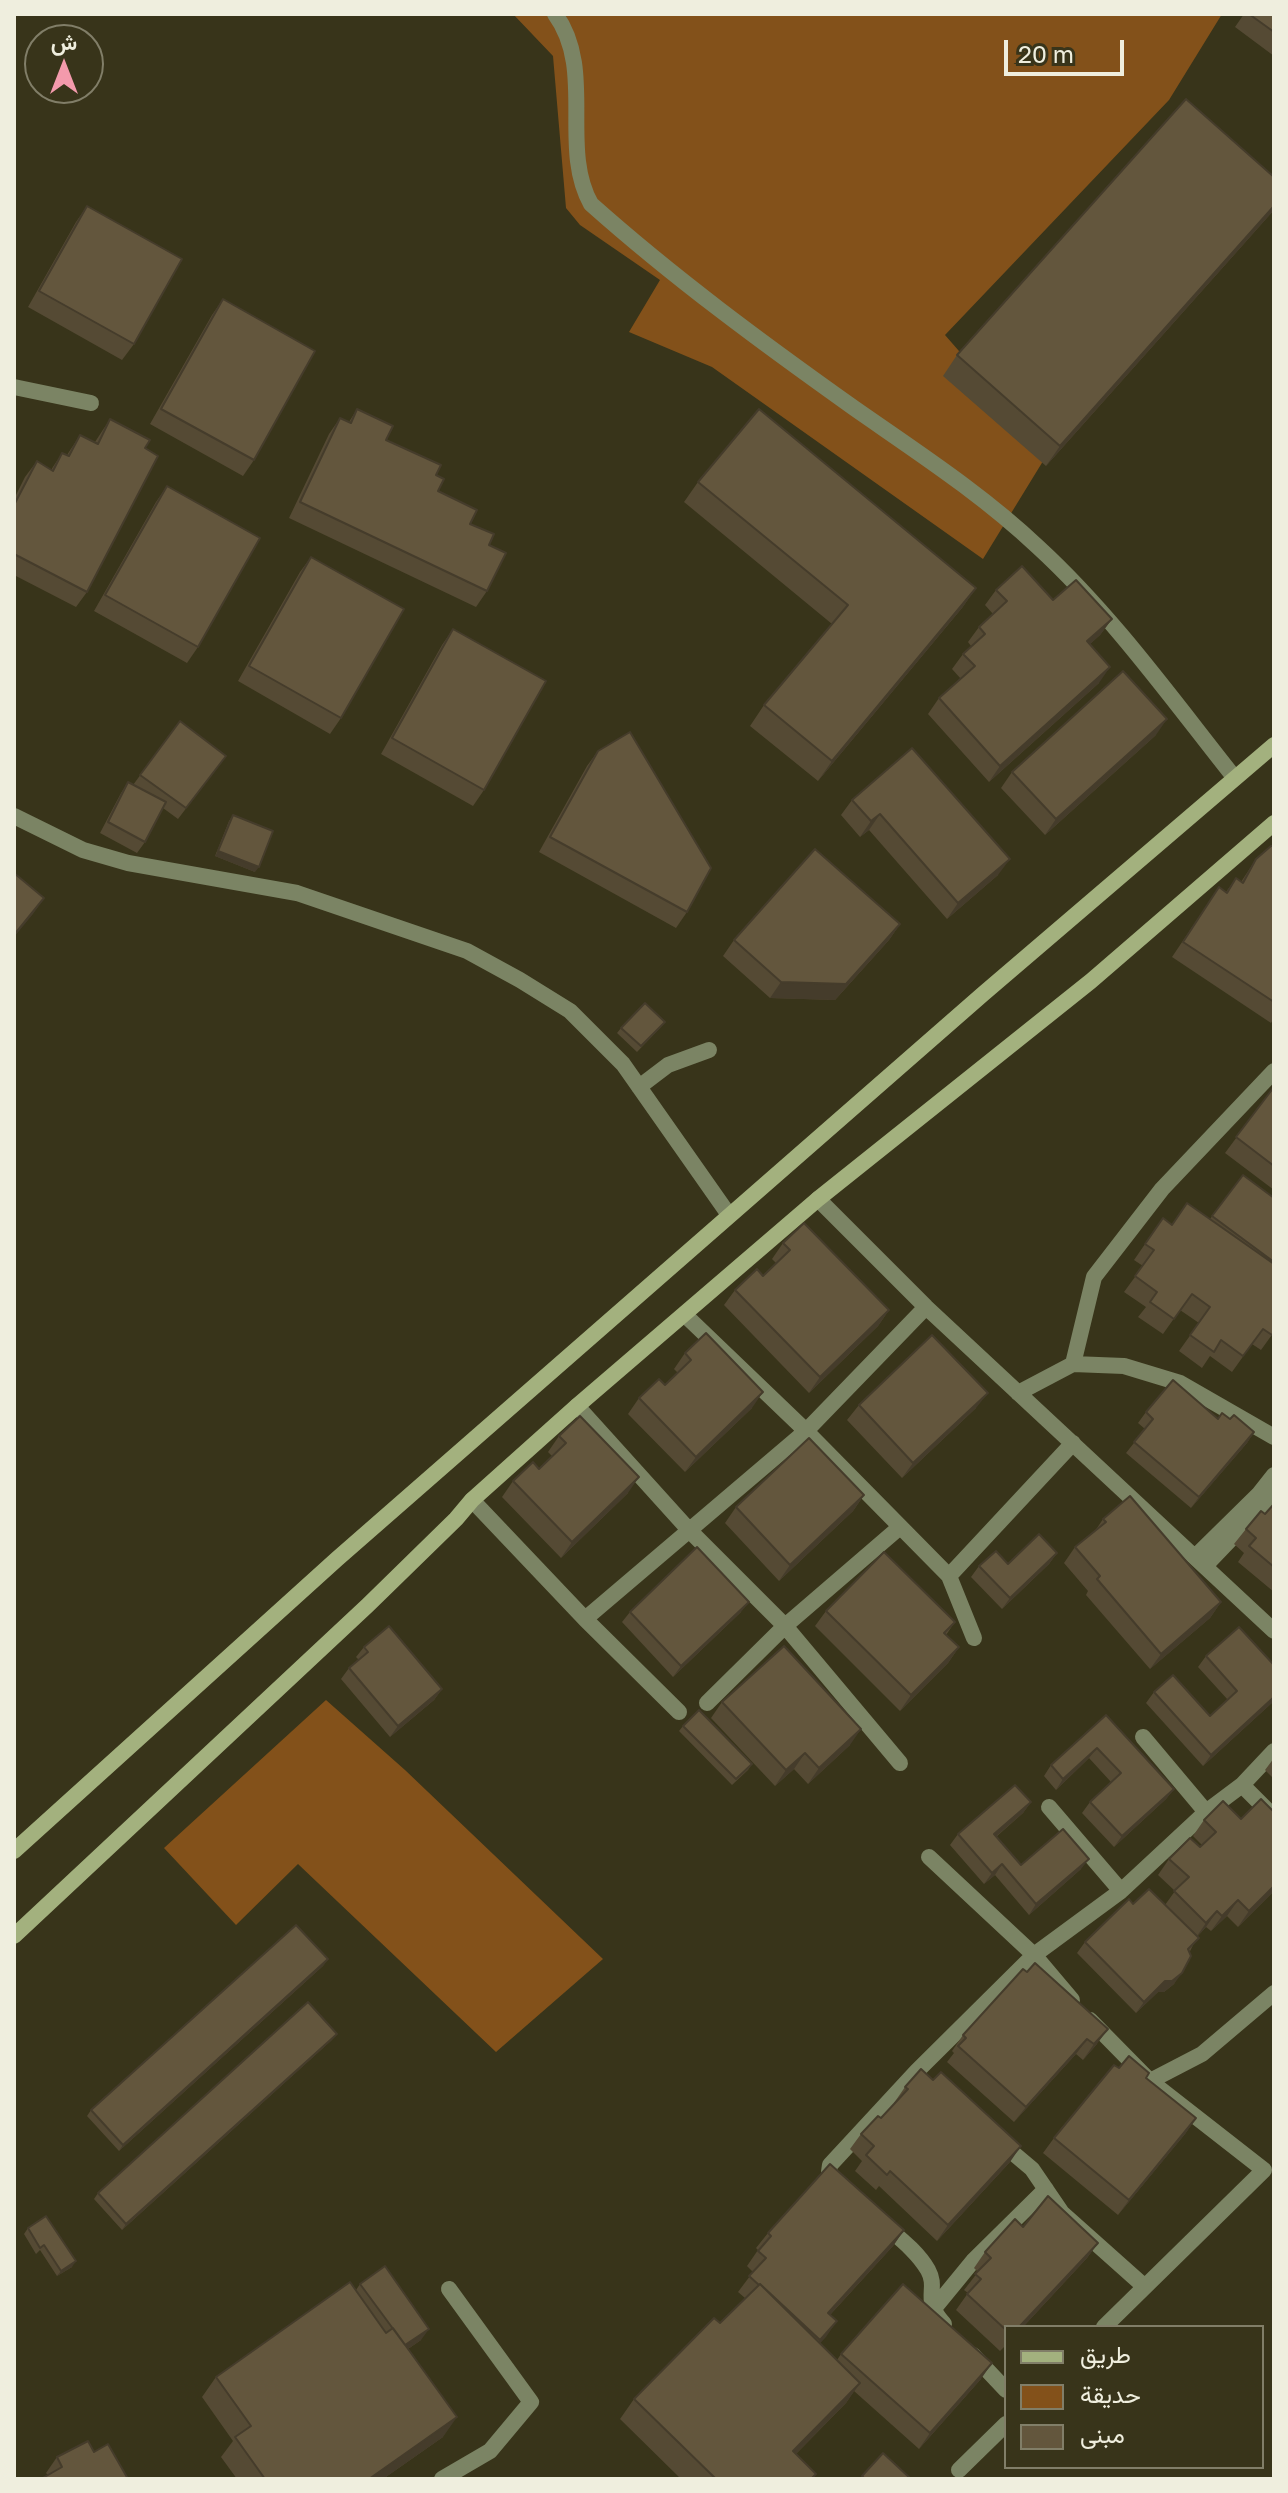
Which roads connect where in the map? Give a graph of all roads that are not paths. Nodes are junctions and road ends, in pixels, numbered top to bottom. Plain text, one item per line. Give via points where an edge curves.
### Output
1 (555, 14) edge
2 (14, 387) edge
3 (91, 403) dead end
4 (1274, 745) edge
5 (1234, 777) junction
6 (14, 816) edge
7 (1274, 823) edge
8 (709, 1050) dead end
9 (1274, 1071) edge
10 (639, 1087) junction
11 (818, 1199) junction
12 (729, 1215) junction
13 (926, 1307) junction
14 (685, 1315) junction
15 (1073, 1364) junction
16 (1018, 1393) junction
17 (577, 1406) junction
18 (806, 1431) junction
19 (1274, 1437) edge
20 (1073, 1443) junction
21 (1274, 1475) edge
22 (1274, 1494) edge
23 (472, 1500) junction
24 (900, 1527) junction
25 (689, 1530) junction
26 (1200, 1561) junction
27 (949, 1576) junction
28 (585, 1619) junction
29 (785, 1626) junction
30 (1274, 1631) edge
31 (974, 1638) dead end
32 (707, 1703) dead end
33 (679, 1712) dead end
34 (1143, 1737) dead end
35 (1274, 1751) edge
36 (900, 1763) dead end
37 (1242, 1785) junction
38 (1049, 1807) dead end
39 (1206, 1812) junction
40 (1274, 1817) edge
41 (14, 1851) edge
42 (929, 1857) dead end
43 (1121, 1891) junction
44 (14, 1936) edge
45 (1034, 1955) junction
46 (1274, 1993) edge
47 (1150, 2081) junction
48 (986, 2130) edge
49 (844, 2189) edge
50 (1046, 2189) junction
51 (867, 2209) edge
52 (1145, 2287) junction
53 (449, 2289) dead end
54 (932, 2311) junction
55 (1106, 2325) edge
56 (1004, 2388) edge
57 (1004, 2426) edge
58 (959, 2470) dead end
59 (442, 2479) edge

1 - 5 street via 571,40 575,59 580,162 591,204 679,280 967,487 1038,547 1149,669
2 - 3 street
4 - 5 street
5 - 12 street
6 - 10 street via 83,850 297,893 467,951 570,1011
7 - 11 street via 1091,981
8 - 10 street via 668,1065
9 - 15 street via 1162,1189 1094,1277
10 - 12 street
11 - 13 street
11 - 14 street
12 - 41 street
13 - 16 street
13 - 18 street
14 - 17 street
14 - 18 street
15 - 16 street
15 - 19 street via 1124,1366 1180,1383
16 - 20 street
17 - 23 street
17 - 25 street
18 - 24 street
18 - 25 street
20 - 26 street
20 - 27 street
21 - 26 street
22 - 26 street
23 - 28 street
23 - 44 street via 368,1605
24 - 27 street
24 - 29 street
25 - 28 street
25 - 29 street
26 - 30 street
27 - 31 street
28 - 33 street
29 - 32 street
29 - 36 street
34 - 39 street
35 - 37 street
37 - 39 street
37 - 40 street
38 - 43 street
39 - 43 street
42 - 45 street
43 - 45 street
45 - 47 street
45 - 49 street via 923,2076 830,2165 832,2179
46 - 47 street via 1202,2054
47 - 52 street via 1264,2170
48 - 50 street via 1032,2169
50 - 52 street via 1062,2213
50 - 54 street via 973,2261
51 - 54 street via 913,2250 930,2273
52 - 55 street
53 - 59 street via 531,2402 490,2451
54 - 56 street
57 - 58 street

